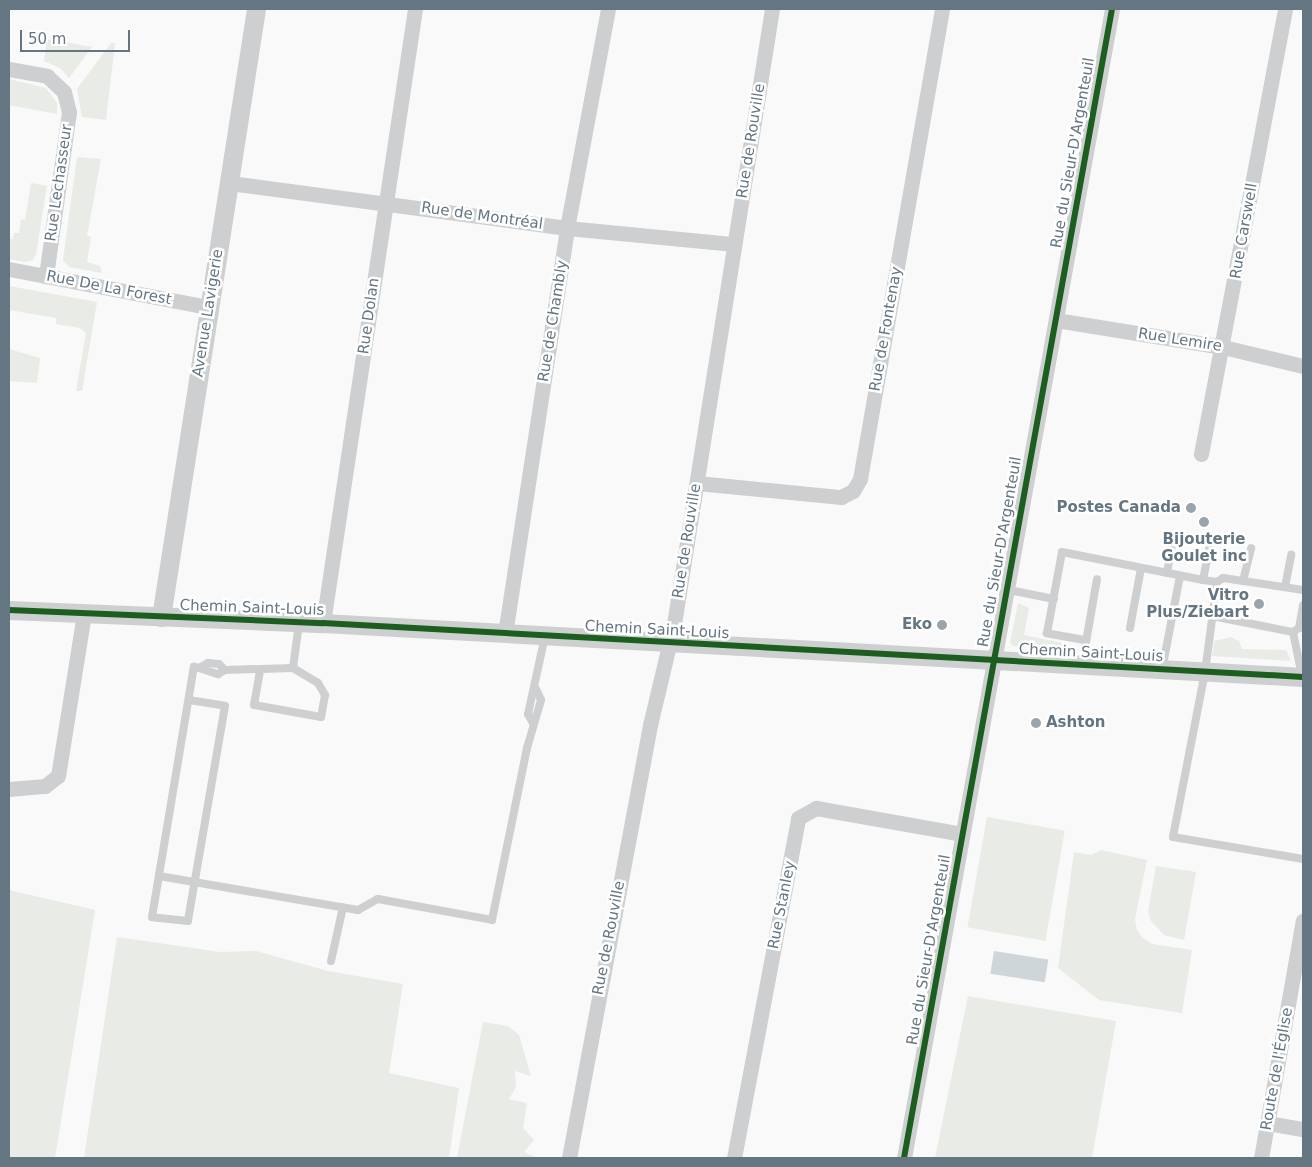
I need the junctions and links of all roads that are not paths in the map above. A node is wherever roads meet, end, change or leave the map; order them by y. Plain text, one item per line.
1 (256, 9) edge
2 (414, 9) edge
3 (608, 9) edge
4 (772, 9) edge
5 (942, 9) edge
6 (1112, 9) edge
7 (1284, 9) edge
8 (9, 69) edge
9 (230, 183) junction
10 (386, 203) junction
11 (567, 228) junction
12 (734, 244) junction
13 (9, 269) edge
14 (46, 276) junction
15 (208, 307) junction
16 (1056, 320) junction
17 (1223, 347) junction
18 (1303, 366) edge
19 (1201, 454) dead end
20 (697, 483) junction
21 (1174, 535) dead end
22 (1210, 543) dead end
23 (1251, 548) dead end
24 (1291, 555) dead end
25 (1141, 568) junction
26 (1167, 573) junction
27 (1180, 576) junction
28 (1097, 579) dead end
29 (1203, 580) junction
30 (1243, 581) junction
31 (1217, 582) junction
32 (1286, 587) junction
33 (1004, 589) junction
34 (1303, 590) edge
35 (1054, 599) junction
36 (1303, 605) edge
37 (9, 610) edge
38 (84, 614) junction
39 (1212, 616) junction
40 (160, 617) junction
41 (299, 623) junction
42 (323, 624) junction
43 (1130, 628) dead end
44 (1293, 632) junction
45 (504, 634) junction
46 (545, 636) junction
47 (1085, 640) junction
48 (670, 643) junction
49 (993, 660) junction
50 (1082, 665) junction
51 (293, 668) junction
52 (1162, 670) junction
53 (260, 671) junction
54 (1205, 672) junction
55 (1303, 677) edge
56 (189, 700) junction
57 (9, 789) edge
58 (962, 834) junction
59 (1303, 859) edge
60 (158, 876) junction
61 (196, 881) junction
62 (343, 907) junction
63 (1303, 925) edge
64 (331, 961) dead end
65 (1268, 1123) junction
66 (1303, 1129) edge
67 (569, 1158) edge
68 (734, 1158) edge
69 (904, 1158) edge
70 (1261, 1158) edge

1 - 9 street, Avenue Lavigerie
2 - 10 street, Rue Dolan
3 - 11 street, Rue de Chambly
4 - 12 street, Rue de Rouville
5 - 20 street, Rue de Fontenay
6 - 16 street, Rue du Sieur-D'Argenteuil
7 - 17 street, Rue Carswell
8 - 14 street, Rue Lechasseur
9 - 10 street, Rue de Montréal
9 - 15 street, Avenue Lavigerie
10 - 11 street, Rue de Montréal
10 - 42 street, Rue Dolan
11 - 12 street, Rue de Montréal
11 - 45 street, Rue de Chambly
12 - 20 street, Rue de Rouville
13 - 14 street, Rue De La Forest
14 - 15 street, Rue De La Forest
15 - 40 street, Avenue Lavigerie
16 - 17 street, Rue Lemire
16 - 33 street, Rue du Sieur-D'Argenteuil
17 - 18 street, Rue Lemire
17 - 19 street, Rue Carswell
20 - 48 street, Rue de Rouville
21 - 26 lane
22 - 29 lane
23 - 30 lane
24 - 32 lane
25 - 26 lane
25 - 35 lane
25 - 43 lane
26 - 27 lane
27 - 29 lane
27 - 52 lane
28 - 47 lane
29 - 31 lane
30 - 31 lane
30 - 32 lane
31 - 39 lane
32 - 34 lane
33 - 35 lane
33 - 49 street, Rue du Sieur-D'Argenteuil
35 - 47 lane
36 - 44 lane
37 - 38 street, Chemin Saint-Louis
38 - 40 street, Chemin Saint-Louis
38 - 57 street
39 - 44 lane
39 - 54 lane
40 - 41 street, Chemin Saint-Louis
41 - 42 street, Chemin Saint-Louis
41 - 51 lane
42 - 45 street, Chemin Saint-Louis
44 - 55 lane
45 - 46 street, Chemin Saint-Louis
46 - 48 street, Chemin Saint-Louis
46 - 62 lane
47 - 50 lane
48 - 49 street, Chemin Saint-Louis
48 - 67 street, Rue de Rouville
49 - 50 street, Chemin Saint-Louis
49 - 58 street, Rue du Sieur-D'Argenteuil
50 - 52 street, Chemin Saint-Louis
51 - 53 lane
51 - 53 lane
52 - 54 street, Chemin Saint-Louis
53 - 56 lane
54 - 55 street, Chemin Saint-Louis
54 - 59 lane
56 - 60 lane
56 - 61 lane
58 - 68 street, Rue Stanley
58 - 69 street, Rue du Sieur-D'Argenteuil
60 - 61 lane
60 - 61 lane
61 - 62 lane
62 - 64 lane
63 - 65 street, Route de l'Église
65 - 66 street
65 - 70 street, Route de l'Église

